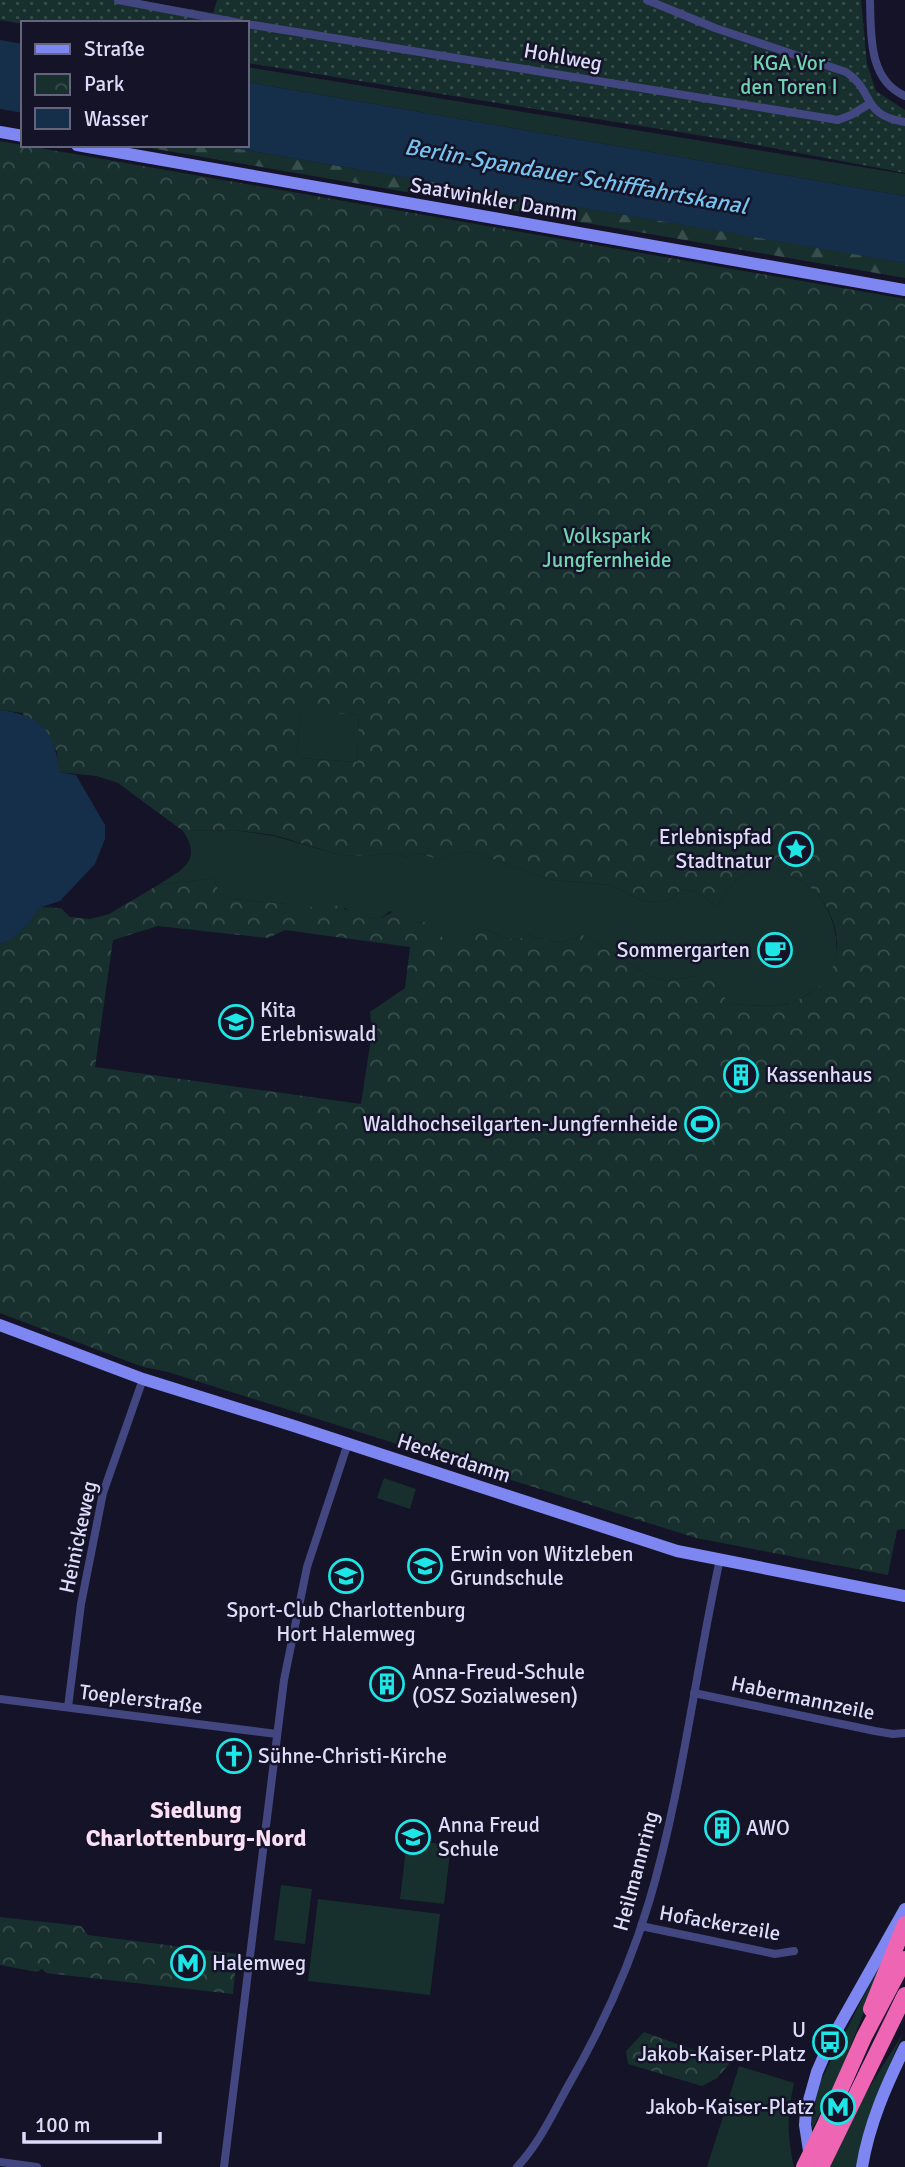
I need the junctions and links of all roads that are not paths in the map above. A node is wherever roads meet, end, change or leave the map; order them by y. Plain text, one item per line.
1 (118, 0) edge
2 (647, 0) edge
3 (870, 0) edge
4 (230, 21) edge
5 (248, 24) edge
6 (905, 96) edge
7 (869, 104) junction
8 (905, 122) edge
9 (0, 132) edge
10 (21, 136) edge
11 (88, 147) edge
12 (905, 290) edge
13 (0, 1325) edge
14 (143, 1379) junction
15 (348, 1444) junction
16 (720, 1559) junction
17 (905, 1596) edge
18 (694, 1693) junction
19 (0, 1699) edge
20 (68, 1707) junction
21 (905, 1733) edge
22 (278, 1734) junction
23 (905, 1909) edge
24 (905, 1924) edge
25 (641, 1926) junction
26 (794, 1951) dead end
27 (905, 1959) edge
28 (905, 1995) edge
29 (905, 2018) edge
30 (886, 2035) junction
31 (864, 2037) junction
32 (905, 2048) edge
33 (834, 2115) junction
34 (0, 2162) edge
35 (523, 2165) edge
36 (37, 2167) edge
37 (224, 2167) edge
38 (804, 2167) edge
39 (812, 2167) edge
40 (821, 2167) edge
41 (862, 2167) edge

1 - 4 street
2 - 7 street
3 - 6 street
5 - 7 street, Hohlweg
7 - 8 street
9 - 10 main road
11 - 12 main road, Saatwinkler Damm
13 - 14 main road, Heckerdamm
14 - 15 main road, Heckerdamm
14 - 20 street, Heinickeweg
15 - 16 main road, Heckerdamm
15 - 22 street
16 - 17 main road, Heckerdamm
16 - 18 street, Heilmannring
18 - 21 street, Habermannzeile
18 - 25 street, Heilmannring
19 - 20 street, Toeplerstraße
20 - 22 street, Toeplerstraße
22 - 37 street
23 - 39 main road
24 - 31 highway
25 - 26 street, Hofackerzeile
25 - 35 street, Heilmannring
27 - 31 highway
28 - 30 highway
29 - 30 highway
30 - 33 highway
31 - 33 highway
32 - 41 main road
33 - 38 highway, bridge
33 - 40 highway
34 - 36 street

